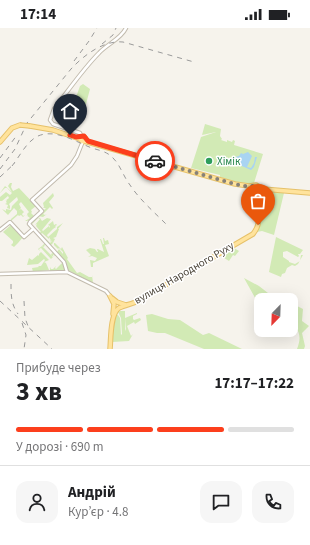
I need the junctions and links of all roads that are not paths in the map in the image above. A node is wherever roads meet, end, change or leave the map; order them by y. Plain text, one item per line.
1 (126, 28) edge
2 (2, 136) edge
3 (82, 139) junction
4 (0, 142) edge
5 (244, 186) junction
6 (253, 186) junction
7 (258, 186) junction
8 (274, 190) junction
9 (259, 192) junction
10 (252, 193) junction
11 (310, 193) edge
12 (256, 202) junction
13 (33, 229) junction
14 (0, 230) edge
15 (67, 272) junction
16 (0, 274) edge
17 (110, 296) joint
18 (116, 304) junction
19 (128, 305) junction
20 (119, 308) junction
21 (113, 318) junction
22 (110, 349) edge

1 - 3 street
2 - 3 main road, bridge
2 - 4 main road
3 - 5 main road
3 - 13 street
5 - 6 main road
5 - 10 main road
6 - 7 main road
6 - 10 main road
7 - 8 main road
7 - 9 main road
8 - 9 main road
8 - 11 main road
9 - 10 main road
9 - 12 main road, вулиця Народного Руху
10 - 12 main road, вулиця Народного Руху
12 - 19 main road, вулиця Народного Руху
13 - 14 street
13 - 15 street
15 - 16 street
15 - 17 street
17 - 18 main road
18 - 19 main road
18 - 20 main road
18 - 21 main road
19 - 20 main road, вулиця Народного Руху
20 - 21 main road
21 - 22 main road

